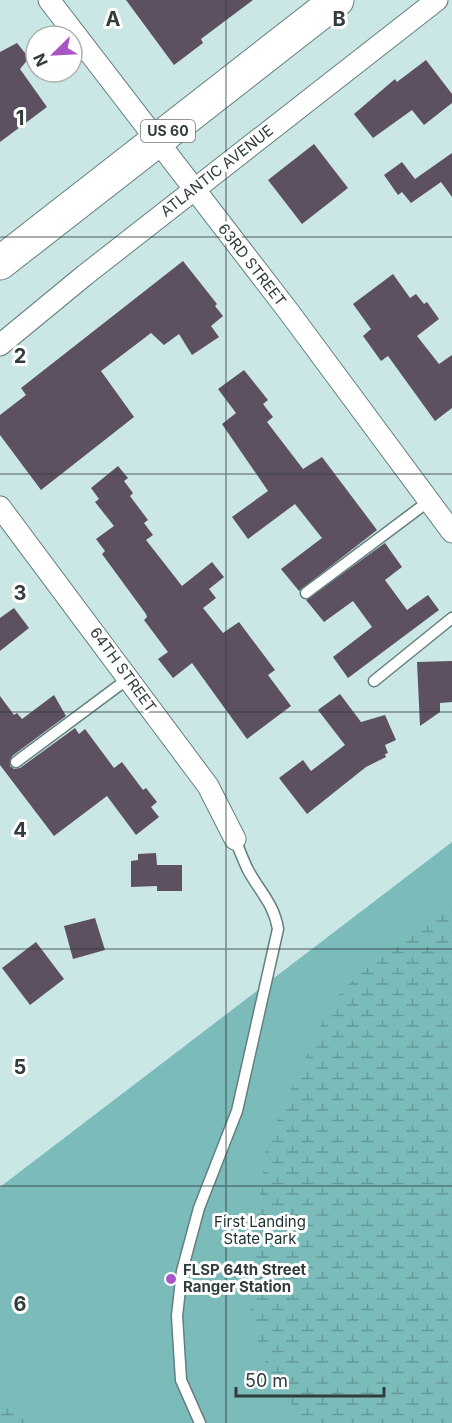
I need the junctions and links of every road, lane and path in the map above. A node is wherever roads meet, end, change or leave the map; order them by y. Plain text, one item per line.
1 (49, 0) edge
2 (337, 0) edge
3 (437, 0) edge
4 (156, 141) junction
5 (194, 191) junction
6 (0, 263) edge
7 (0, 345) edge
8 (429, 501) junction
9 (0, 507) edge
10 (452, 532) edge
11 (306, 594) dead end
12 (452, 618) edge
13 (129, 678) junction
14 (374, 681) dead end
15 (16, 762) dead end
16 (235, 839) joint
17 (200, 1423) edge

1 - 4 street, 63RD STREET
2 - 4 highway, US 60
3 - 5 street, ATLANTIC AVENUE
4 - 5 street, 63RD STREET
4 - 6 highway, US 60
5 - 7 street, ATLANTIC AVENUE
5 - 8 street, 63RD STREET
8 - 10 street, 63RD STREET
8 - 11 lane
9 - 13 street, 64TH STREET
12 - 14 lane
13 - 15 lane
13 - 16 street, 64TH STREET
16 - 17 lane

